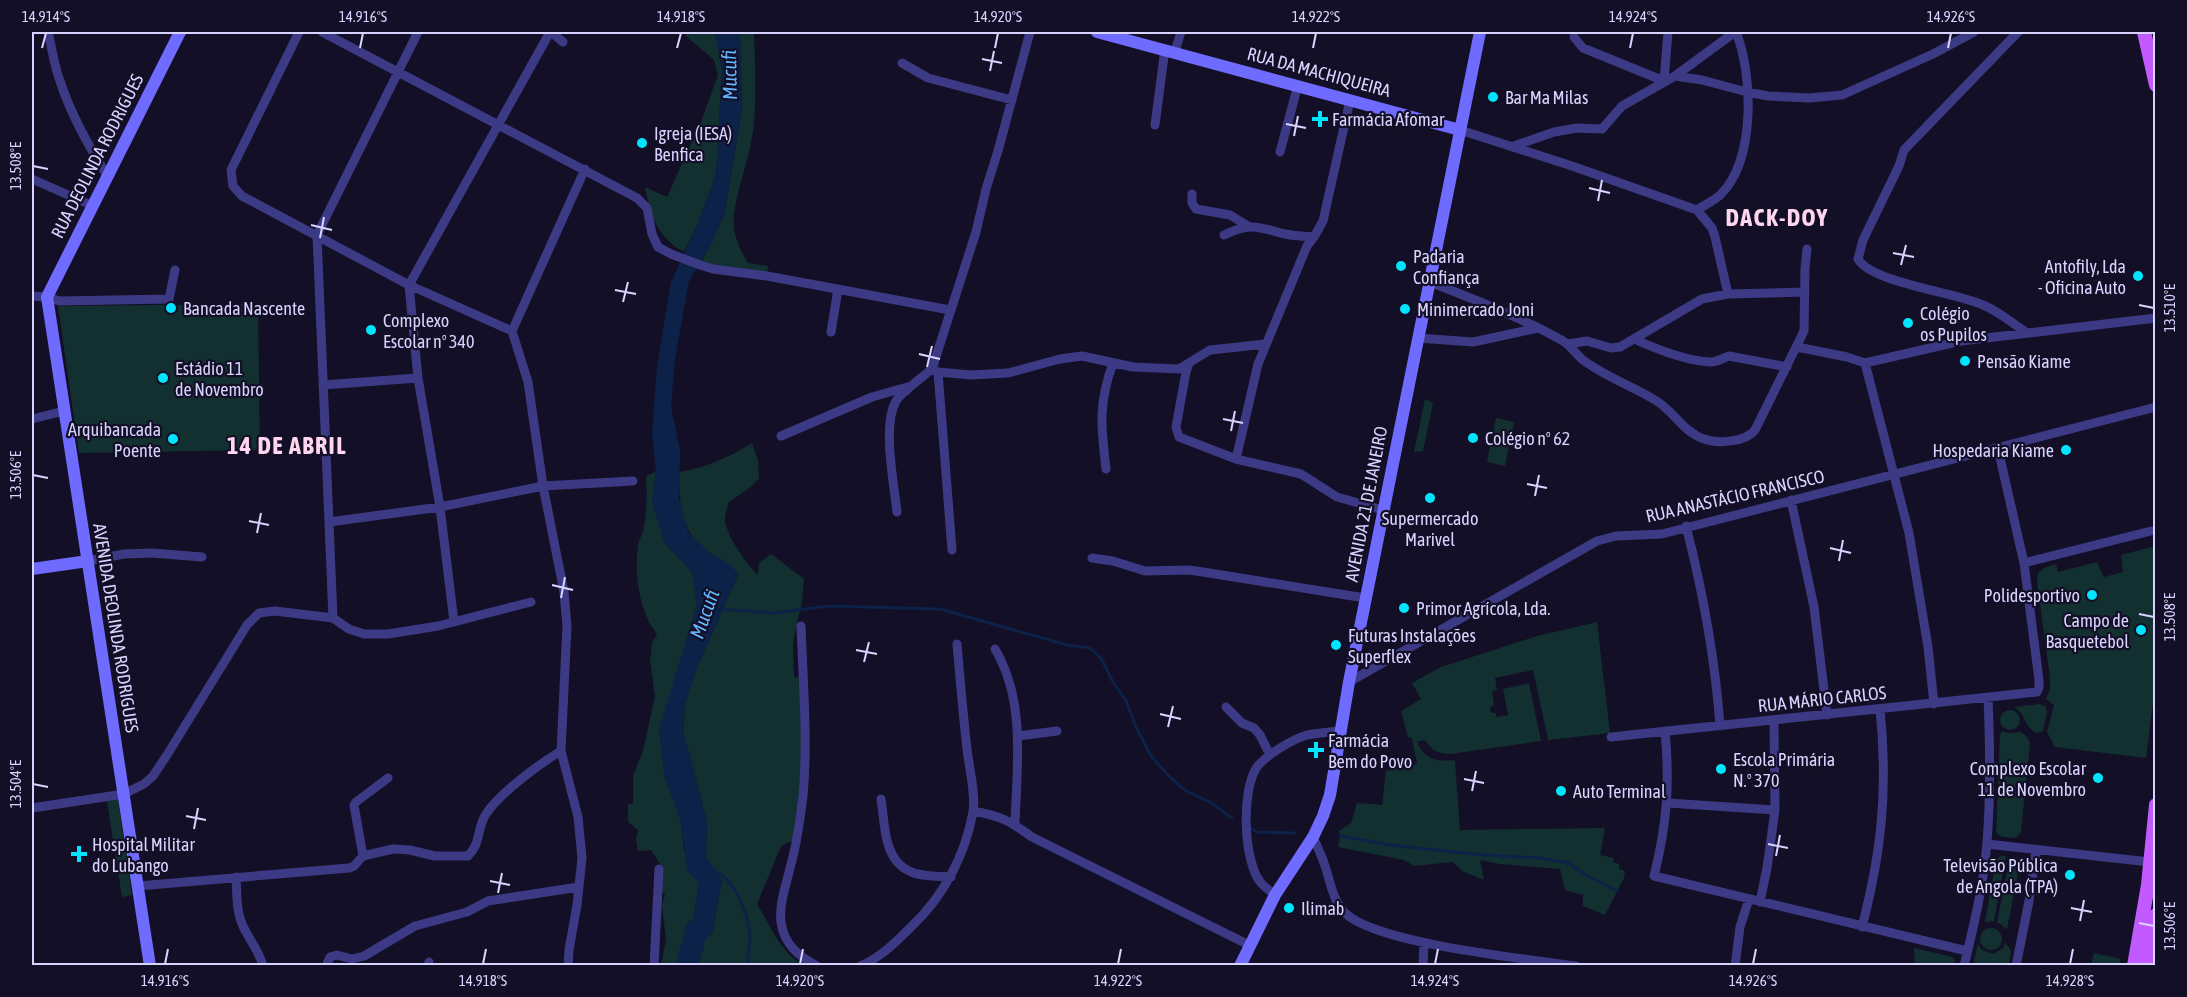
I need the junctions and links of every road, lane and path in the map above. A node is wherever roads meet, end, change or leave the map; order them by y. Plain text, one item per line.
1 (48, 32) edge
2 (180, 32) edge
3 (299, 32) edge
4 (322, 32) edge
5 (418, 32) edge
6 (550, 32) edge
7 (1030, 32) edge
8 (1097, 32) edge
9 (1181, 32) edge
10 (1480, 32) edge
11 (1668, 32) edge
12 (1735, 32) edge
13 (1974, 32) edge
14 (2018, 32) edge
15 (2144, 32) edge
16 (1574, 37) dead end
17 (563, 42) dead end
18 (1170, 50) junction
19 (902, 63) dead end
20 (399, 71) junction
21 (1675, 76) junction
22 (1664, 81) junction
23 (2156, 85) edge
24 (1298, 86) junction
25 (1747, 92) junction
26 (1012, 100) junction
27 (1350, 100) junction
28 (498, 125) junction
29 (1155, 125) dead end
30 (1460, 130) junction
31 (1514, 146) junction
32 (1280, 152) dead end
33 (585, 169) junction
34 (108, 177) junction
35 (32, 179) edge
36 (1192, 194) dead end
37 (93, 206) junction
38 (1697, 210) junction
39 (1248, 226) junction
40 (317, 235) junction
41 (1224, 235) dead end
42 (1314, 237) junction
43 (1807, 249) dead end
44 (175, 270) dead end
45 (1430, 282) junction
46 (409, 285) junction
47 (838, 288) junction
48 (1805, 292) junction
49 (1728, 294) junction
50 (32, 296) edge
51 (47, 297) junction
52 (950, 310) junction
53 (2156, 318) edge
54 (1538, 328) junction
55 (512, 330) junction
56 (831, 332) dead end
57 (2026, 332) junction
58 (1418, 338) junction
59 (1634, 339) junction
60 (1266, 344) junction
61 (1568, 344) junction
62 (1797, 346) junction
63 (1190, 361) junction
64 (1113, 363) junction
65 (1865, 363) junction
66 (1787, 367) junction
67 (935, 371) junction
68 (418, 378) junction
69 (323, 385) junction
70 (911, 386) junction
71 (2156, 407) edge
72 (64, 411) junction
73 (32, 419) edge
74 (781, 436) dead end
75 (1998, 449) junction
76 (1236, 459) junction
77 (1106, 469) dead end
78 (1895, 474) junction
79 (633, 481) dead end
80 (543, 486) junction
81 (1791, 500) junction
82 (440, 507) junction
83 (1383, 510) junction
84 (897, 512) dead end
85 (329, 522) junction
86 (1686, 526) junction
87 (2151, 531) dead end
88 (952, 550) dead end
89 (202, 557) dead end
90 (1092, 558) dead end
91 (88, 561) junction
92 (2024, 563) junction
93 (32, 569) edge
94 (1365, 598) junction
95 (531, 602) dead end
96 (333, 618) junction
97 (454, 622) junction
98 (801, 626) dead end
99 (957, 644) dead end
100 (995, 649) dead end
101 (1349, 681) junction
102 (1988, 698) junction
103 (1934, 704) junction
104 (1226, 707) dead end
105 (1880, 709) junction
106 (1827, 715) junction
107 (1774, 720) junction
108 (1720, 726) junction
109 (1057, 731) dead end
110 (1340, 731) junction
111 (1665, 732) junction
112 (1018, 736) junction
113 (1611, 737) dead end
114 (561, 751) junction
115 (1270, 754) junction
116 (388, 778) dead end
117 (124, 794) junction
118 (881, 799) dead end
119 (1668, 802) junction
120 (2156, 805) edge
121 (32, 808) edge
122 (1775, 810) junction
123 (973, 811) junction
124 (1015, 823) junction
125 (1313, 837) junction
126 (1987, 844) junction
127 (2036, 850) junction
128 (363, 856) junction
129 (2150, 862) junction
130 (659, 868) dead end
131 (236, 877) junction
132 (951, 877) junction
133 (138, 886) junction
134 (579, 887) junction
135 (1275, 895) junction
136 (1749, 900) junction
137 (1760, 902) junction
138 (2156, 915) edge
139 (1862, 927) junction
140 (1424, 943) junction
141 (1249, 945) junction
142 (1967, 951) junction
143 (1530, 963) edge
144 (150, 966) edge
145 (263, 966) edge
146 (326, 966) edge
147 (568, 966) edge
148 (654, 966) edge
149 (817, 966) edge
150 (860, 966) edge
151 (1240, 966) edge
152 (1424, 966) edge
153 (1576, 966) edge
154 (1735, 966) edge
155 (1964, 966) edge
156 (2016, 966) edge
157 (2134, 966) edge
158 (2147, 966) edge

1 - 34 street
2 - 34 street, RUA DEOLINDA RODRIGUES
3 - 40 street
4 - 20 street
5 - 20 street
6 - 17 street
6 - 28 street
7 - 26 street
8 - 18 street, RUA DA MACHIQUEIRA
9 - 18 street
10 - 30 street, AVENIDA 21 DE JANEIRO
11 - 22 street
12 - 21 street
12 - 25 street
13 - 25 street
14 - 57 street
15 - 23 main road
16 - 22 street
18 - 24 street, RUA DA MACHIQUEIRA
18 - 29 street
19 - 26 street
20 - 28 street
20 - 40 street
21 - 22 street
21 - 25 street
22 - 31 street
24 - 27 street, RUA DA MACHIQUEIRA
24 - 32 street
25 - 38 street
26 - 52 street
27 - 30 street, RUA DA MACHIQUEIRA
27 - 42 street
28 - 33 street
28 - 46 street
30 - 31 street
30 - 45 street, AVENIDA 21 DE JANEIRO
31 - 38 street
33 - 47 street
33 - 55 street
34 - 37 street, RUA DEOLINDA RODRIGUES
35 - 37 street
36 - 39 street
37 - 51 street, RUA DEOLINDA RODRIGUES
38 - 49 street
39 - 41 street
39 - 42 street
40 - 46 street
40 - 69 street
42 - 60 street
43 - 48 street
44 - 51 street
45 - 54 street
45 - 58 street, AVENIDA 21 DE JANEIRO
46 - 55 street
46 - 68 street
47 - 52 street
47 - 56 street
48 - 49 street
48 - 62 street
49 - 59 street
50 - 51 street
51 - 72 street, AVENIDA DEOLINDA RODRIGUES
52 - 67 street
53 - 57 street
54 - 58 street
54 - 61 street
55 - 80 street
57 - 65 street
58 - 83 street, AVENIDA 21 DE JANEIRO
59 - 61 street
59 - 66 street
60 - 63 street
60 - 76 street
61 - 66 street
62 - 65 street
62 - 66 street
63 - 64 street
63 - 76 street
64 - 67 street
64 - 77 street
65 - 78 street
67 - 70 street
67 - 88 street
68 - 69 street
68 - 82 street
69 - 85 street
70 - 74 street
70 - 84 street
71 - 75 street, RUA ANASTÁCIO FRANCISCO
72 - 73 street
72 - 91 street, AVENIDA DEOLINDA RODRIGUES
75 - 78 street, RUA ANASTÁCIO FRANCISCO
75 - 92 street
76 - 83 street
78 - 81 street, RUA ANASTÁCIO FRANCISCO
78 - 103 street
79 - 80 street
80 - 82 street
80 - 114 street
81 - 86 street, RUA ANASTÁCIO FRANCISCO
81 - 106 street
82 - 85 street
82 - 97 street
83 - 94 street, AVENIDA 21 DE JANEIRO
85 - 96 street
86 - 101 street, RUA ANASTÁCIO FRANCISCO
86 - 108 street
87 - 92 street
89 - 91 street
90 - 94 street
91 - 93 street
91 - 117 street, AVENIDA DEOLINDA RODRIGUES
92 - 102 street, RUA MÁRIO CARLOS
94 - 101 street, AVENIDA 21 DE JANEIRO
95 - 97 street
96 - 97 street
96 - 117 street
98 - 149 street
99 - 123 street
100 - 112 street
101 - 110 street, AVENIDA 21 DE JANEIRO
102 - 103 street, RUA MÁRIO CARLOS
102 - 126 street
103 - 105 street, RUA MÁRIO CARLOS
104 - 115 street
105 - 106 street, RUA MÁRIO CARLOS
105 - 139 street
106 - 107 street, RUA MÁRIO CARLOS
107 - 108 street, RUA MÁRIO CARLOS
107 - 122 street
108 - 111 street, RUA MÁRIO CARLOS
109 - 112 street
110 - 115 street
110 - 125 street, AVENIDA 21 DE JANEIRO
111 - 113 street, RUA MÁRIO CARLOS
111 - 119 street
112 - 124 street
114 - 128 street
114 - 134 street
115 - 135 street
116 - 128 street
117 - 121 street
117 - 133 street, AVENIDA DEOLINDA RODRIGUES
118 - 132 street
119 - 122 street
119 - 136 street
120 - 129 main road
122 - 137 street
123 - 124 street
123 - 132 street
124 - 141 street
125 - 135 street, AVENIDA 21 DE JANEIRO
125 - 140 street
126 - 127 street
126 - 142 street
127 - 129 street
127 - 156 street
128 - 131 street
129 - 157 main road
130 - 148 street
131 - 133 street
131 - 145 street
132 - 150 street
133 - 144 street, AVENIDA DEOLINDA RODRIGUES
134 - 146 street
134 - 147 street
135 - 141 street, AVENIDA 21 DE JANEIRO
136 - 137 street
136 - 154 street
137 - 139 street
138 - 158 main road
139 - 142 street
140 - 143 street
140 - 152 street
141 - 151 street, AVENIDA 21 DE JANEIRO
142 - 155 street
143 - 153 street

